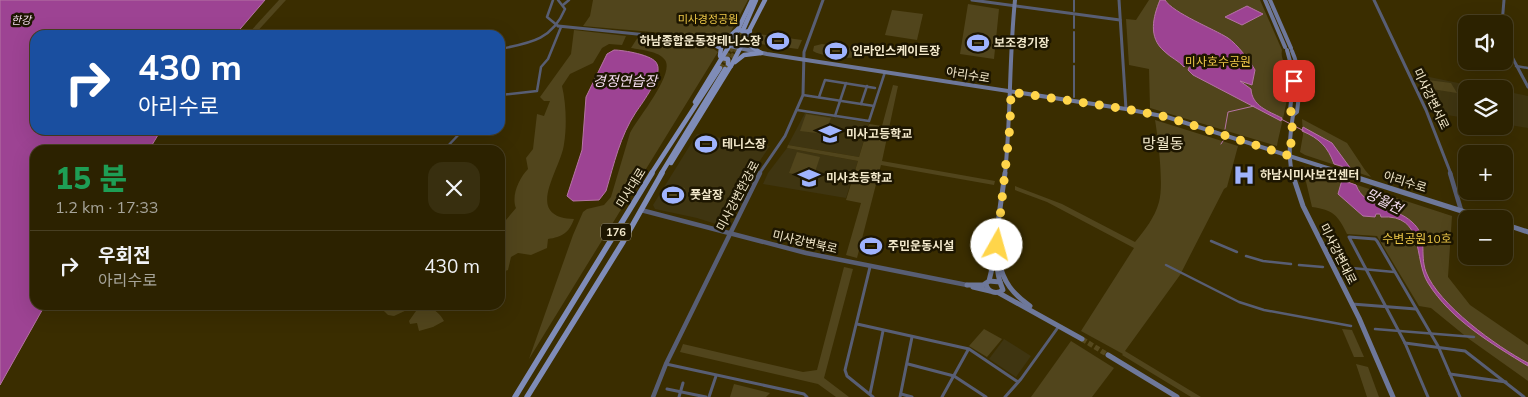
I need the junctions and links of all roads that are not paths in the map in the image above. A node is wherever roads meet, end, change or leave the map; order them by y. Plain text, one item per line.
1 (553, 0) edge
2 (558, 0) edge
3 (569, 0) edge
4 (752, 0) edge
5 (756, 0) edge
6 (761, 0) edge
7 (766, 0) edge
8 (823, 0) edge
9 (972, 0) edge
10 (1015, 0) edge
11 (1074, 0) edge
12 (1119, 0) edge
13 (1265, 0) edge
14 (1270, 0) edge
15 (1374, 0) edge
16 (1504, 0) edge
17 (563, 5) junction
18 (1014, 5) junction
19 (1074, 10) dead end
20 (1502, 15) edge
21 (1074, 16) dead end
22 (1120, 20) junction
23 (560, 27) junction
24 (1074, 28) dead end
25 (738, 29) junction
26 (747, 31) junction
27 (1074, 32) dead end
28 (746, 38) junction
29 (706, 41) junction
30 (730, 46) junction
31 (505, 48) edge
32 (740, 49) junction
33 (1289, 49) junction
34 (761, 53) junction
35 (1513, 58) edge
36 (720, 60) junction
37 (803, 60) junction
38 (1074, 62) dead end
39 (732, 65) junction
40 (1074, 66) dead end
41 (1516, 66) junction
42 (1528, 68) edge
43 (885, 72) junction
44 (846, 83) junction
45 (867, 86) junction
46 (1528, 87) edge
47 (875, 88) dead end
48 (1011, 92) junction
49 (505, 95) edge
50 (803, 95) junction
51 (818, 97) junction
52 (1074, 97) dead end
53 (840, 101) junction
54 (861, 104) junction
55 (874, 106) junction
56 (1126, 109) junction
57 (797, 110) junction
58 (834, 116) junction
59 (458, 135) edge
60 (449, 145) edge
61 (1290, 156) junction
62 (654, 170) junction
63 (662, 173) junction
64 (641, 210) junction
65 (1461, 210) joint
66 (1513, 227) edge
67 (1528, 232) edge
68 (729, 234) junction
69 (1211, 241) dead end
70 (997, 250) junction
71 (1237, 252) dead end
72 (1246, 256) dead end
73 (1291, 264) dead end
74 (1166, 265) dead end
75 (1299, 265) dead end
76 (870, 267) junction
77 (1323, 267) dead end
78 (1341, 267) dead end
79 (1366, 269) junction
80 (1395, 272) junction
81 (988, 282) junction
82 (1000, 282) junction
83 (967, 285) junction
84 (1004, 288) junction
85 (991, 291) junction
86 (999, 293) junction
87 (1352, 304) junction
88 (1386, 306) junction
89 (1030, 309) junction
90 (1416, 309) junction
91 (1047, 318) junction
92 (857, 324) junction
93 (1059, 325) junction
94 (1351, 326) dead end
95 (1374, 329) dead end
96 (883, 331) junction
97 (1398, 331) junction
98 (1431, 334) junction
99 (912, 337) junction
100 (1474, 337) dead end
101 (1082, 339) tunnel mouth
102 (1405, 343) junction
103 (1438, 346) junction
104 (969, 349) junction
105 (1108, 356) tunnel mouth
106 (666, 364) junction
107 (908, 364) junction
108 (1450, 374) junction
109 (716, 376) junction
110 (954, 376) junction
111 (1018, 382) junction
112 (1506, 382) junction
113 (683, 383) dead end
114 (667, 389) dead end
115 (679, 392) junction
116 (798, 393) junction
117 (872, 396) edge
118 (901, 396) edge
119 (515, 397) edge
120 (527, 397) edge
121 (653, 397) edge
122 (679, 397) edge
123 (708, 397) edge
124 (794, 397) edge
125 (807, 397) edge
126 (912, 397) edge
127 (942, 397) edge
128 (986, 397) edge
129 (1005, 397) edge
130 (1177, 397) edge
131 (1393, 397) edge
132 (1428, 397) edge
133 (1460, 397) edge
134 (1524, 397) edge

1 - 23 street
2 - 17 street
3 - 17 street
4 - 25 main road
5 - 26 main road
6 - 26 main road
7 - 26 main road
8 - 37 street, 미사강변한강로
9 - 18 street
10 - 18 main road
11 - 19 street
12 - 22 street
13 - 33 main road, 미사강변대로
14 - 33 main road, 미사강변대로
15 - 65 street, 미사강변서로
16 - 20 street
17 - 23 street
18 - 22 street
18 - 48 main road
21 - 24 street
22 - 56 street
23 - 29 street
23 - 31 street
23 - 49 street
25 - 26 main road
25 - 29 main road
25 - 30 main road
26 - 28 main road
27 - 38 street
28 - 32 main road
28 - 34 main road
29 - 30 street
29 - 36 main road
30 - 32 main road, 아리수로
30 - 36 main road
32 - 34 main road, 아리수로
32 - 39 main road
33 - 61 main road, 미사강변대로
34 - 37 main road, 아리수로
34 - 39 main road
35 - 41 street
36 - 39 main road
36 - 62 main road
37 - 43 main road, 아리수로
37 - 50 street, 미사강변한강로
39 - 63 main road
40 - 52 street
41 - 42 street
41 - 46 street
43 - 48 main road, 아리수로
43 - 55 street
44 - 45 street
44 - 51 street
44 - 53 street
45 - 47 street
45 - 54 street
48 - 56 main road, 아리수로
48 - 70 main road
50 - 51 street
50 - 57 street, 미사강변한강로
51 - 53 street
53 - 54 street
53 - 58 street
54 - 55 street
55 - 58 street
56 - 61 main road, 아리수로
57 - 58 street
57 - 68 street, 미사강변한강로
59 - 60 street
61 - 65 main road, 아리수로
61 - 87 main road, 미사강변대로
62 - 63 main road, 미사대로 / 176
62 - 119 main road, 미사대로 / 176
63 - 64 main road, 미사대로 / 176
64 - 68 street, 미사강변북로
64 - 120 main road, 미사대로 / 176
66 - 67 main road
68 - 76 street, 미사강변북로
68 - 106 street, 미사강변한강로
69 - 71 street
70 - 81 main road
70 - 82 main road
70 - 91 main road
72 - 73 street
74 - 94 street
75 - 77 street
76 - 83 street, 미사강변북로
76 - 92 street
78 - 79 street
79 - 80 street
79 - 80 street
79 - 88 street
80 - 90 street
81 - 82 main road
81 - 83 main road
81 - 85 main road
82 - 84 main road
83 - 85 main road
84 - 86 main road
84 - 89 main road
85 - 86 main road
86 - 89 main road
87 - 88 street
87 - 131 main road, 미사강변대로
88 - 90 street
88 - 97 street
89 - 91 main road
90 - 98 street
91 - 93 main road
92 - 96 street
92 - 117 street
93 - 101 main road
93 - 111 street
95 - 97 street
96 - 99 street
96 - 117 street
97 - 98 street
97 - 102 street
98 - 100 street
98 - 103 street
99 - 104 street
99 - 107 street
102 - 103 street
102 - 132 street
103 - 108 street
103 - 112 street
104 - 110 street
104 - 111 street
105 - 130 main road
106 - 109 street
106 - 121 street, 미사강변한강로
107 - 110 street
107 - 118 street
108 - 112 street
108 - 133 street
109 - 116 street
109 - 123 street
110 - 127 street
110 - 128 street
111 - 129 street
112 - 134 street
113 - 115 street
114 - 115 street
115 - 122 street
115 - 123 street
116 - 124 street
116 - 125 street
118 - 126 street

